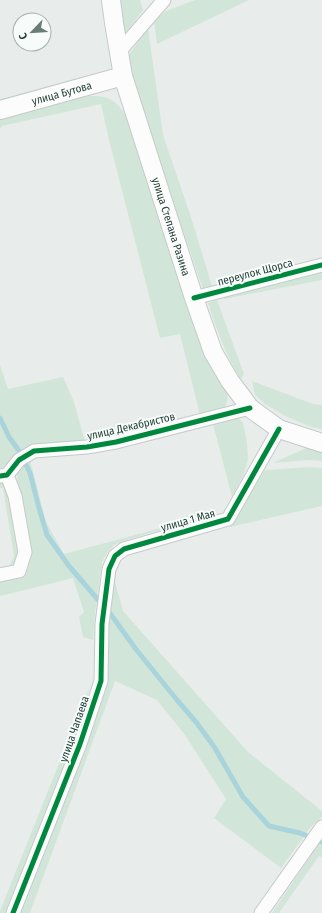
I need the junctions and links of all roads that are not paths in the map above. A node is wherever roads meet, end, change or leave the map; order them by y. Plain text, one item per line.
1 (111, 0) edge
2 (164, 0) edge
3 (118, 53) junction
4 (123, 76) junction
5 (0, 110) edge
6 (322, 265) edge
7 (194, 298) junction
8 (250, 408) junction
9 (280, 429) junction
10 (322, 443) edge
11 (3, 476) edge
12 (124, 548) joint
13 (0, 575) edge
14 (322, 826) edge
15 (13, 913) edge
16 (261, 913) edge

1 - 3 main road, улица Степана Разина
2 - 3 street
3 - 4 main road, улица Степана Разина
4 - 5 main road, улица Бутова
4 - 7 main road, улица Степана Разина
6 - 7 street, переулок Щорса
7 - 8 main road, улица Степана Разина
8 - 9 main road, улица Степана Разина
8 - 11 street, улица Декабристов
9 - 10 main road
9 - 12 street, улица 1 Мая
11 - 13 street
12 - 15 street, улица Чапаева
14 - 16 street

